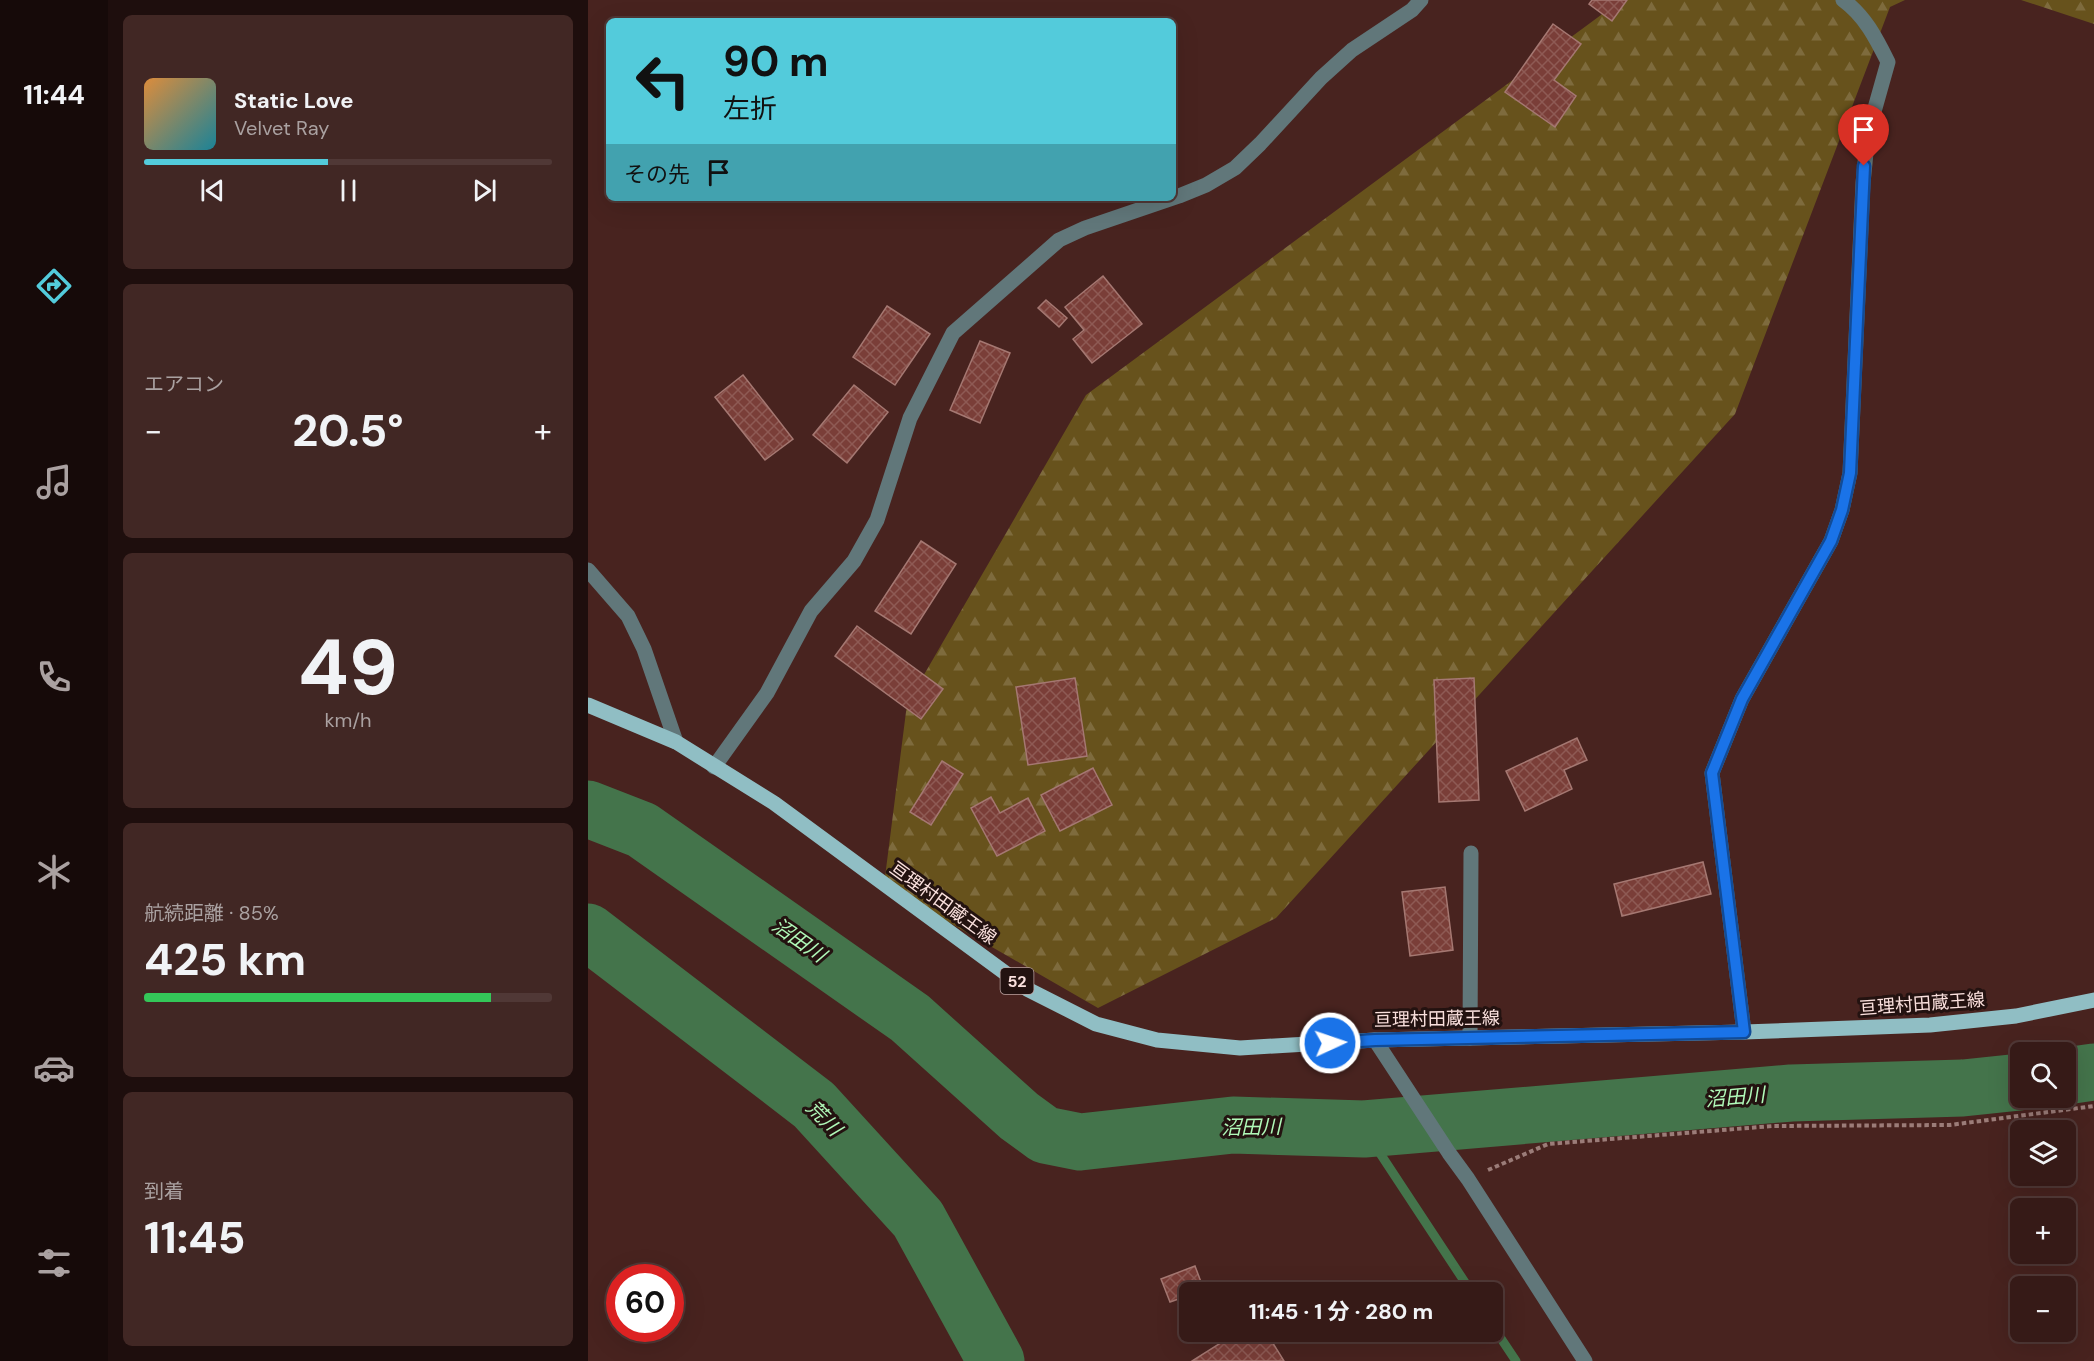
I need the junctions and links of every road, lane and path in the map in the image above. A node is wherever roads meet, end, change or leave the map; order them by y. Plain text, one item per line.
1 (1422, 0) edge
2 (1843, 0) edge
3 (1176, 197) edge
4 (1164, 201) edge
5 (588, 570) edge
6 (588, 705) edge
7 (676, 742) junction
8 (714, 767) junction
9 (1471, 853) dead end
10 (2094, 1000) edge
11 (1744, 1032) junction
12 (1470, 1038) junction
13 (1375, 1040) junction
14 (2094, 1106) edge
15 (1468, 1179) junction
16 (1585, 1361) edge

1 - 3 street
2 - 11 street
4 - 8 street
5 - 7 street
6 - 7 main road, 亘理村田蔵王線 / 52
7 - 8 main road, 亘理村田蔵王線 / 52
8 - 13 main road, 亘理村田蔵王線 / 52
9 - 12 street
10 - 11 main road, 亘理村田蔵王線 / 52
11 - 12 main road, 亘理村田蔵王線 / 52
12 - 13 main road, 亘理村田蔵王線 / 52
13 - 15 street
14 - 15 path
15 - 16 street

